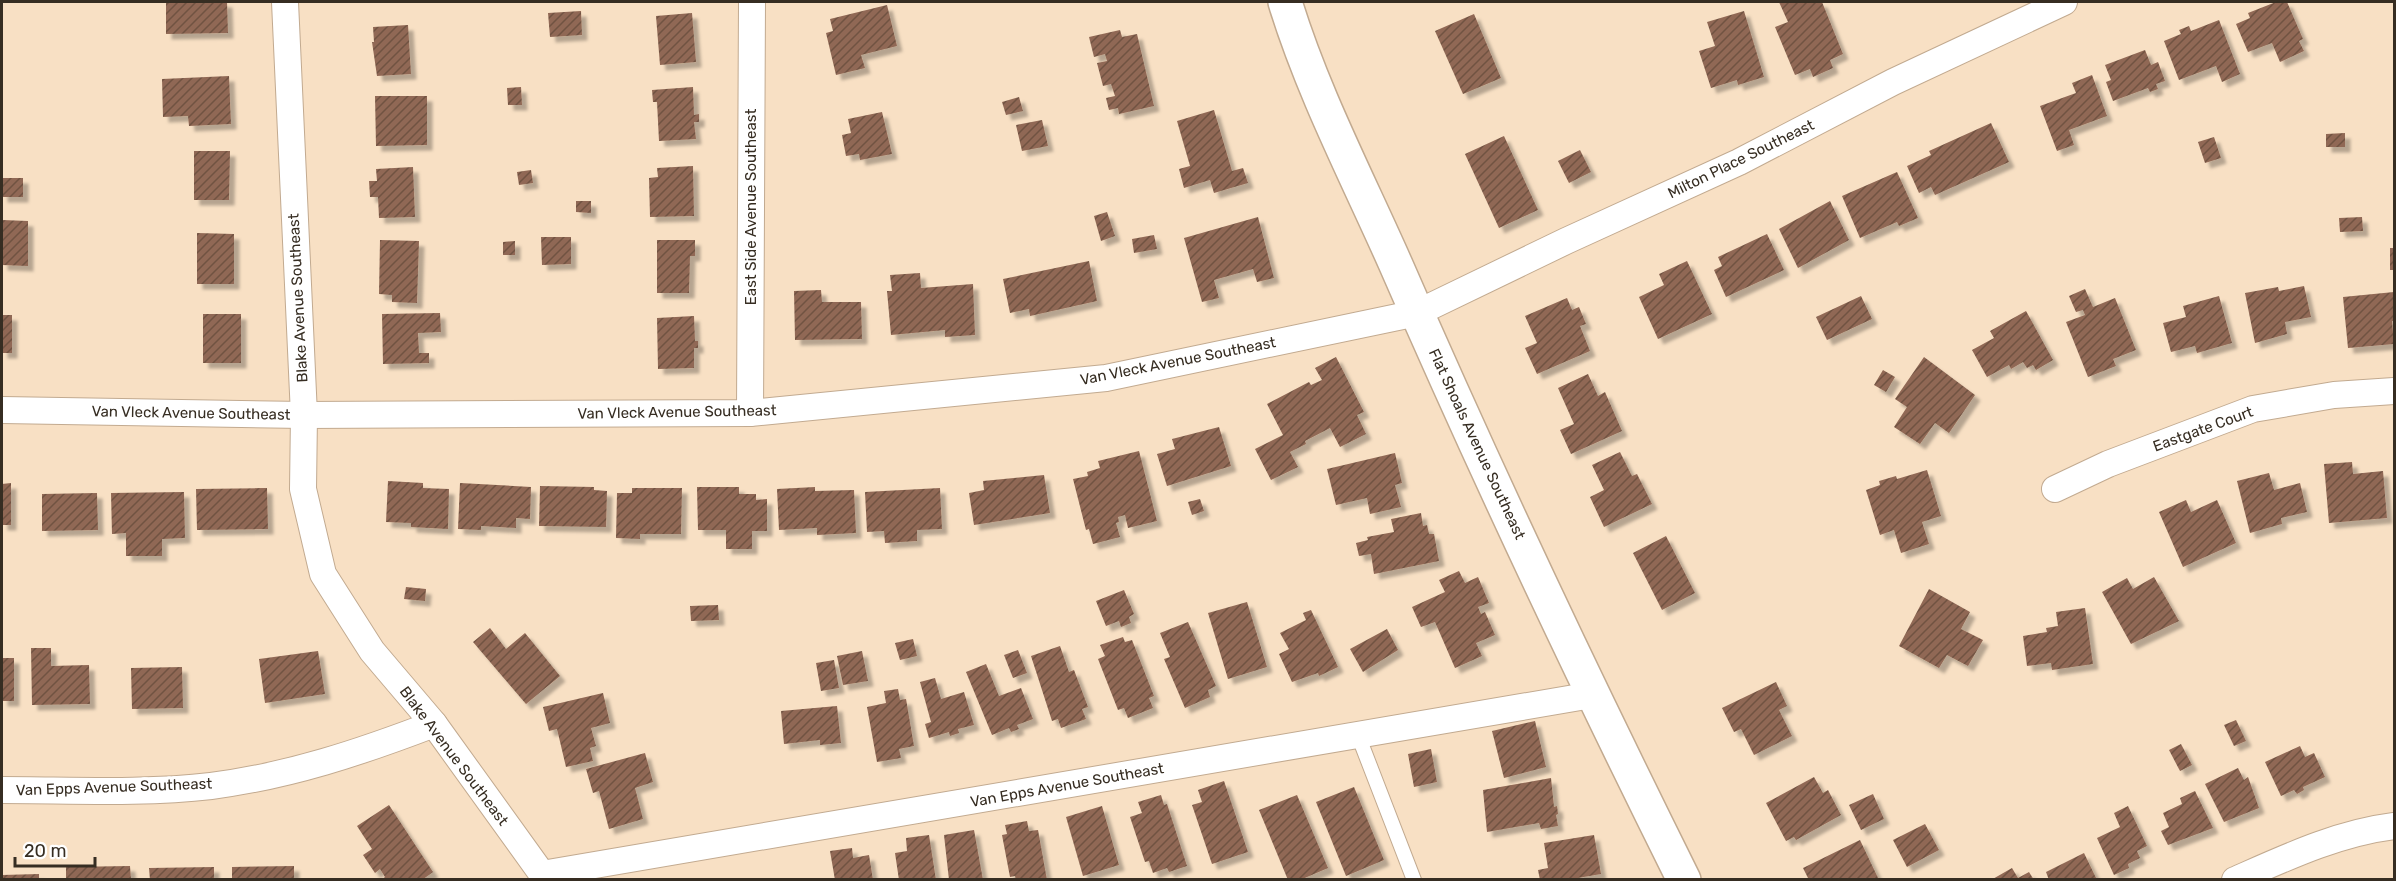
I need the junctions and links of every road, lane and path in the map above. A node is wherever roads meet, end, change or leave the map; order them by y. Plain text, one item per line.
1 (285, 2) edge
2 (752, 2) edge
3 (1285, 2) edge
4 (2064, 2) edge
5 (1417, 313) junction
6 (2394, 392) edge
7 (2, 410) edge
8 (750, 413) junction
9 (303, 415) junction
10 (2055, 489) dead end
11 (1592, 695) junction
12 (434, 724) junction
13 (1358, 735) junction
14 (2, 790) edge
15 (2394, 826) edge
16 (542, 877) edge
17 (1414, 879) edge
18 (1684, 879) edge
19 (2235, 879) edge

1 - 9 street, Blake Avenue Southeast
2 - 8 street, East Side Avenue Southeast
3 - 5 street, Flat Shoals Avenue Southeast
4 - 5 street, Milton Place Southeast
5 - 8 street, Van Vleck Avenue Southeast
5 - 11 street, Flat Shoals Avenue Southeast
6 - 10 street, Eastgate Court
7 - 9 street, Van Vleck Avenue Southeast
8 - 9 street, Van Vleck Avenue Southeast
9 - 12 street, Blake Avenue Southeast
11 - 13 street, Van Epps Avenue Southeast
11 - 18 street, Flat Shoals Avenue Southeast
12 - 14 street, Van Epps Avenue Southeast
12 - 16 street, Blake Avenue Southeast
13 - 16 street, Van Epps Avenue Southeast
13 - 17 lane
15 - 19 street

